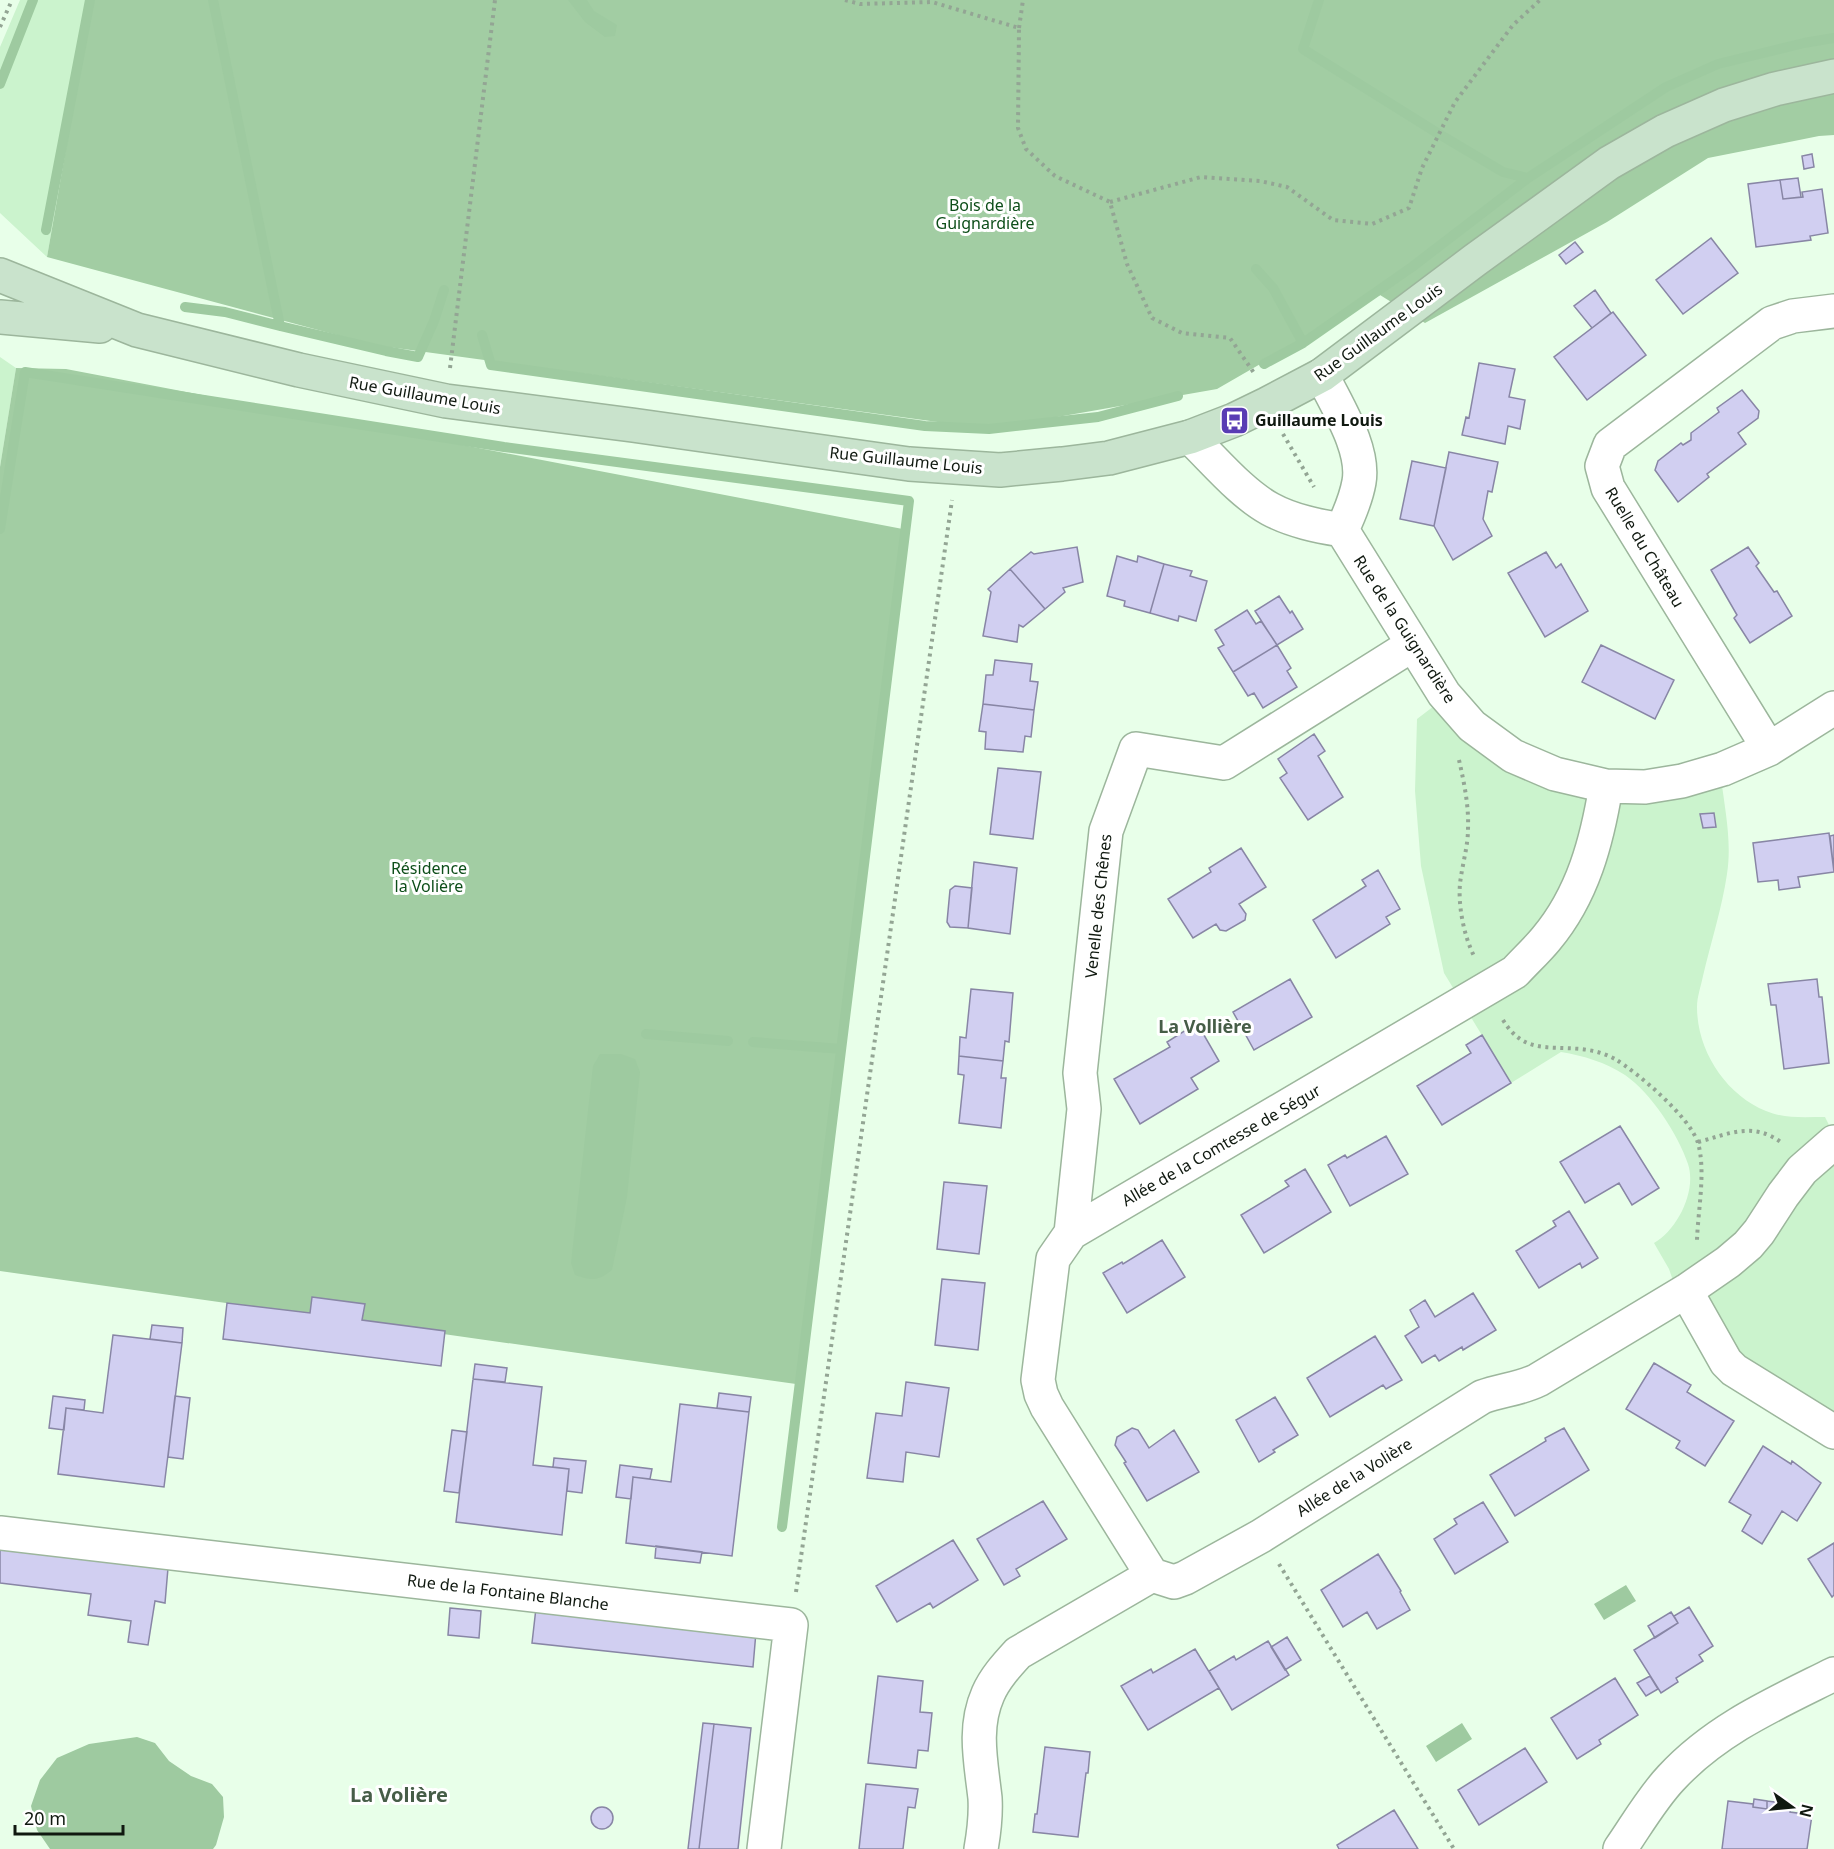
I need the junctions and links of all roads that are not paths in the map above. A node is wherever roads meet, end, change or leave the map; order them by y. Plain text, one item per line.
1 (1834, 76) edge
2 (0, 275) edge
3 (1834, 311) edge
4 (0, 317) edge
5 (137, 330) junction
6 (1322, 375) junction
7 (1190, 437) junction
8 (1336, 519) junction
9 (1412, 645) junction
10 (1834, 708) edge
11 (1769, 749) junction
12 (1606, 786) junction
13 (1833, 1145) edge
14 (1071, 1233) junction
15 (1686, 1291) junction
16 (1834, 1432) edge
17 (0, 1533) edge
18 (1152, 1575) junction
19 (1834, 1674) edge
20 (764, 1849) edge
21 (981, 1849) edge
22 (1620, 1849) edge

1 - 6 street, Rue Guillaume Louis
2 - 5 street, Rue Guillaume Louis
3 - 11 street, Ruelle du Château
4 - 5 street, Rue Guillaume Louis
5 - 7 street, Rue Guillaume Louis
6 - 7 street, Rue Guillaume Louis
6 - 8 street
7 - 8 street
8 - 9 street, Rue de la Guignardière
9 - 12 street, Rue de la Guignardière
9 - 14 street, Venelle des Chênes
10 - 11 street, Rue de la Guignardière
11 - 12 street, Rue de la Guignardière
12 - 14 street, Allée de la Comtesse de Ségur
13 - 15 street, Allée de la Volière
14 - 18 street, Allée de la Comtesse de Ségur
15 - 16 street
15 - 18 street, Allée de la Volière
17 - 20 street, Rue de la Fontaine Blanche
18 - 21 street
19 - 22 street

